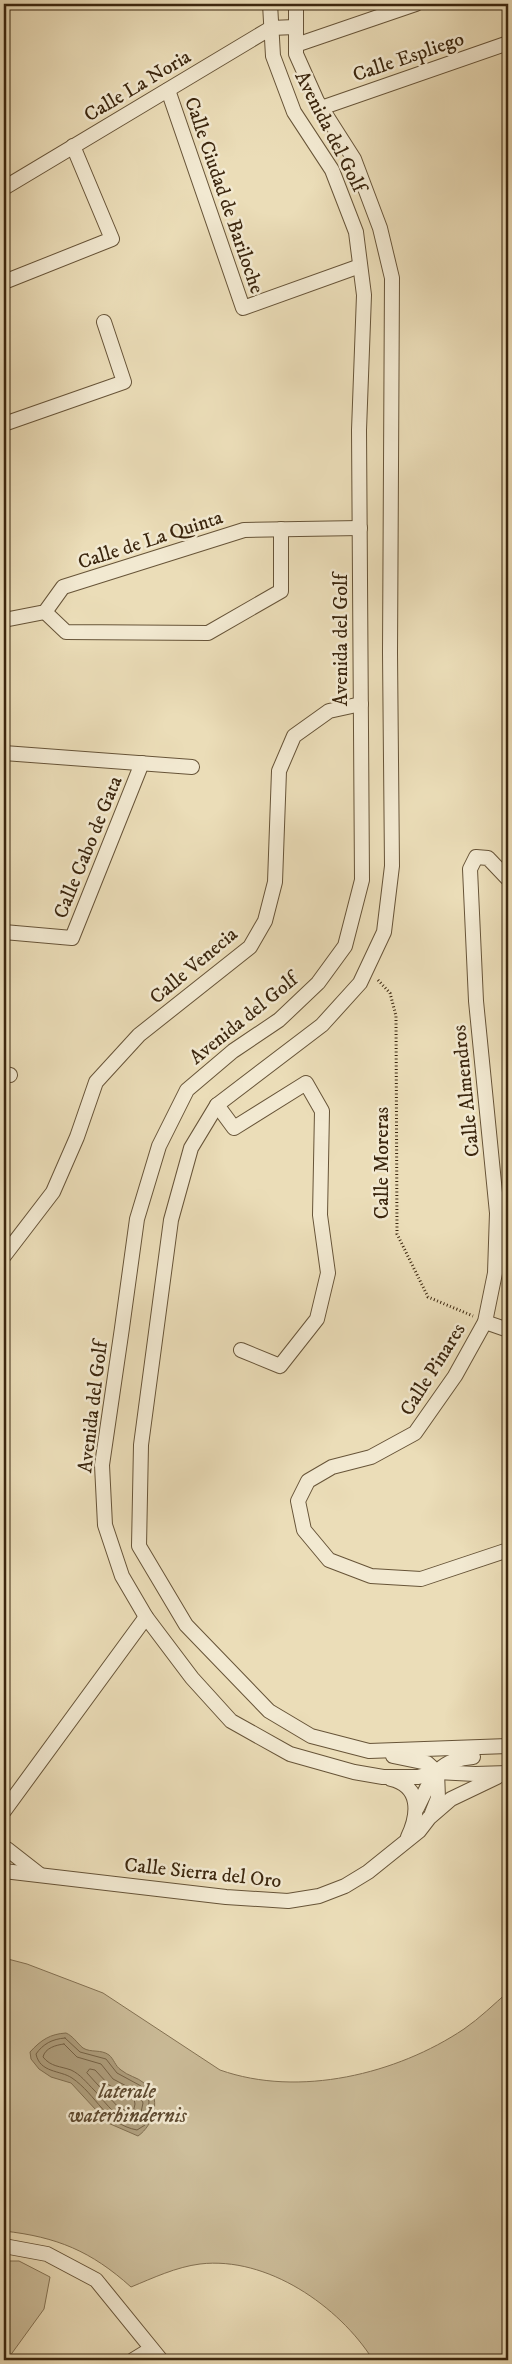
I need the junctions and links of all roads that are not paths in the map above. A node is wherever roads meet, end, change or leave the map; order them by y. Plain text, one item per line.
1 (270, 4) edge
2 (296, 4) edge
3 (416, 4) edge
4 (295, 27) junction
5 (271, 28) junction
6 (508, 43) edge
7 (296, 45) junction
8 (168, 90) junction
9 (321, 108) junction
10 (73, 146) junction
11 (4, 188) edge
12 (360, 266) junction
13 (4, 282) edge
14 (104, 322) dead end
15 (4, 424) edge
16 (360, 528) junction
17 (281, 529) junction
18 (44, 612) junction
19 (4, 620) edge
20 (361, 704) junction
21 (4, 753) edge
22 (142, 763) junction
23 (192, 767) dead end
24 (508, 878) edge
25 (4, 932) edge
26 (217, 1105) junction
27 (4, 1256) edge
28 (485, 1322) junction
29 (508, 1330) edge
30 (241, 1350) dead end
31 (508, 1550) edge
32 (146, 1617) junction
33 (507, 1744) edge
34 (369, 1751) junction
35 (437, 1772) junction
36 (507, 1772) edge
37 (383, 1777) junction
38 (417, 1808) junction
39 (4, 1812) edge
40 (429, 1818) junction
41 (406, 1841) junction
42 (5, 1850) edge
43 (4, 1871) edge
44 (39, 1874) junction
45 (4, 2246) edge
46 (151, 2349) junction
47 (133, 2360) edge
48 (161, 2360) edge

1 - 5 street, Avenida del Golf
2 - 4 street, Avenida del Golf
3 - 7 street
4 - 5 street, Calle La Noria
4 - 7 street, Avenida del Golf
5 - 8 street, Calle La Noria
5 - 12 street, Avenida del Golf
6 - 9 street, Calle Espliego
7 - 9 street, Avenida del Golf
8 - 10 street, Calle La Noria
8 - 12 street, Calle Ciudad de Bariloche
9 - 26 street, Avenida del Golf
10 - 11 street, Calle La Noria
10 - 13 street
12 - 16 street, Avenida del Golf
14 - 15 street
16 - 17 street, Calle de La Quinta
16 - 20 street, Avenida del Golf
17 - 18 street, Calle de La Quinta
17 - 18 street
18 - 19 street
20 - 27 street, Calle Venecia
20 - 32 street, Avenida del Golf
21 - 22 street
22 - 23 street
22 - 25 street, Calle Cabo de Gata
24 - 28 street, Calle Almendros
26 - 30 street
26 - 34 street, Avenida del Golf
28 - 29 street
28 - 31 street, Calle Pinares
32 - 37 street, Avenida del Golf
32 - 39 street
33 - 34 street, Avenida del Golf
33 - 35 street
34 - 35 street
35 - 36 street, Avenida del Golf
35 - 37 street, Avenida del Golf
35 - 38 street
35 - 40 street
36 - 40 street, Calle Sierra del Oro
37 - 38 street
38 - 41 street
40 - 41 street, Calle Sierra del Oro
41 - 44 street, Calle Sierra del Oro
42 - 44 street
43 - 44 street, Calle Sierra del Oro
45 - 46 street
46 - 47 street
46 - 48 street

